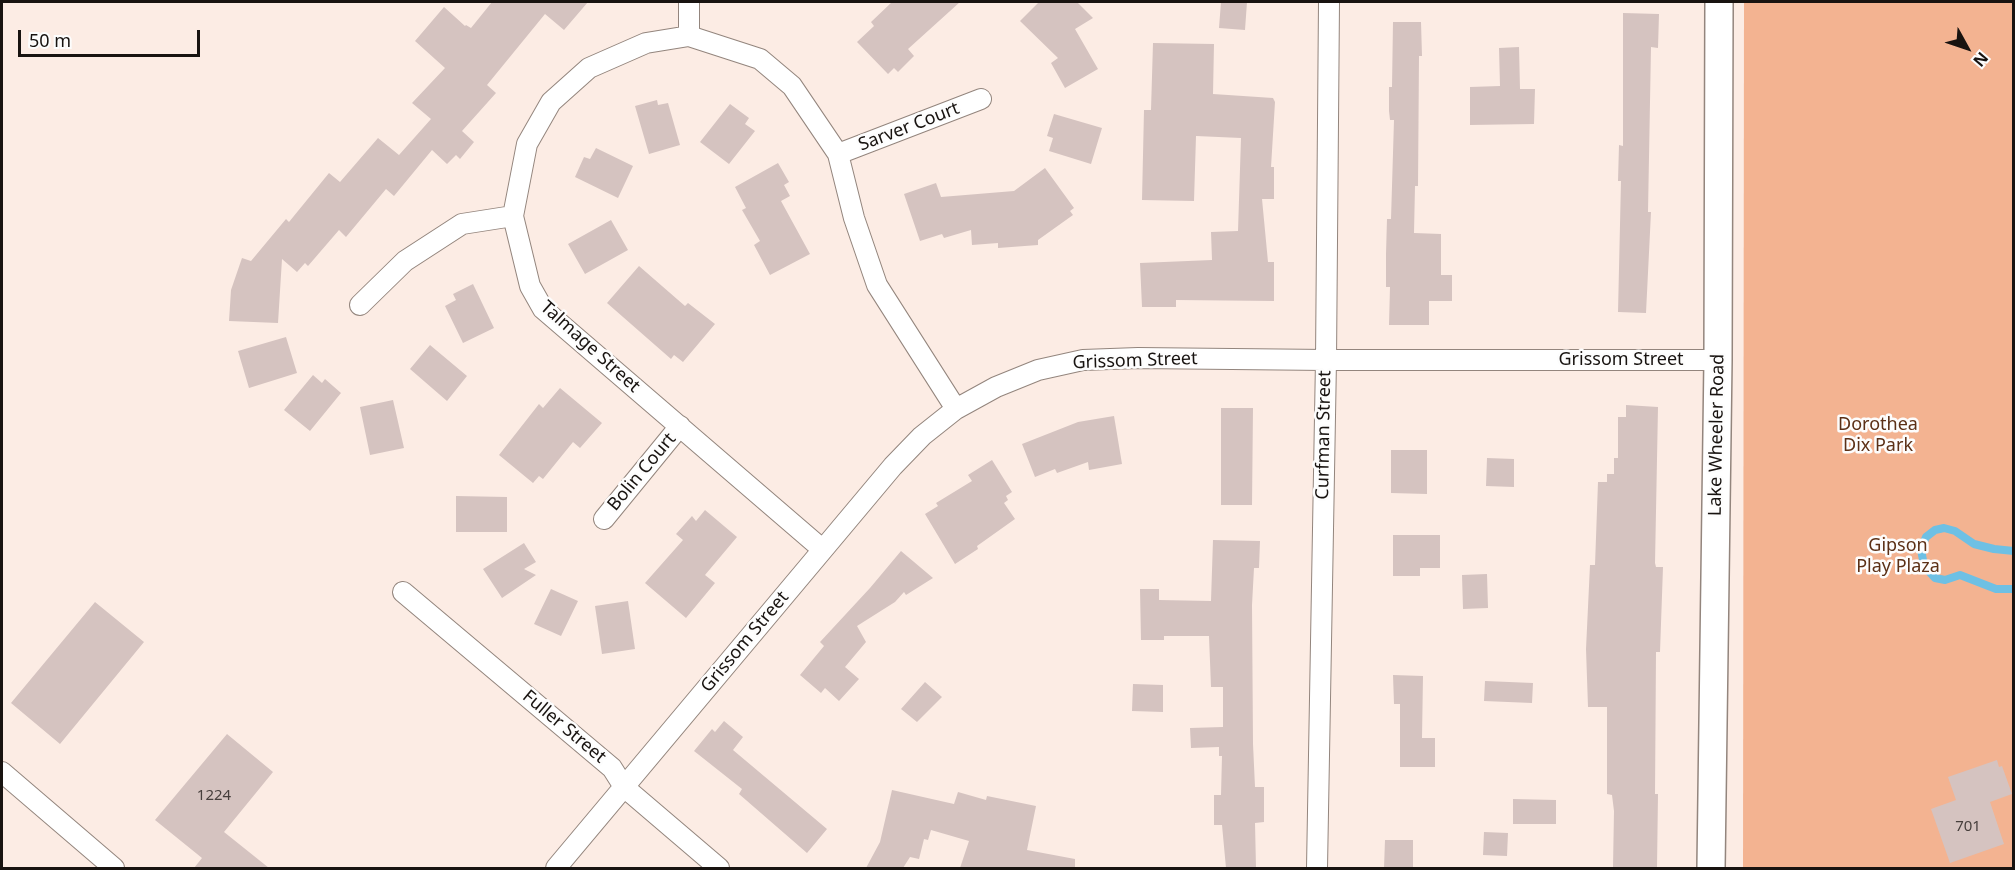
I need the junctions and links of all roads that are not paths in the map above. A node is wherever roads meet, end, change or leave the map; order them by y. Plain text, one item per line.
1 (689, 2) edge
2 (1329, 2) edge
3 (1719, 2) edge
4 (688, 36) junction
5 (981, 99) dead end
6 (838, 154) junction
7 (513, 216) junction
8 (360, 304) dead end
9 (1326, 360) junction
10 (1718, 360) junction
11 (956, 409) junction
12 (680, 426) junction
13 (604, 519) dead end
14 (822, 549) junction
15 (403, 592) dead end
16 (2, 772) edge
17 (624, 787) junction
18 (114, 868) edge
19 (556, 868) edge
20 (719, 868) edge
21 (1317, 868) edge
22 (1711, 868) edge

1 - 4 street
2 - 9 street, Curfman Street
3 - 10 main road, Lake Wheeler Road
4 - 6 street, Talmage Street
4 - 7 street, Talmage Street
5 - 6 street, Sarver Court
6 - 11 street, Talmage Street
7 - 8 street
7 - 12 street, Talmage Street
9 - 10 street, Grissom Street
9 - 11 street, Grissom Street
9 - 21 street, Curfman Street
10 - 22 main road, Lake Wheeler Road
11 - 14 street, Grissom Street
12 - 13 street, Bolin Court
12 - 14 street, Talmage Street
14 - 17 street, Grissom Street
15 - 17 street, Fuller Street
16 - 18 street
17 - 19 street, Grissom Street
17 - 20 street, Fuller Street

